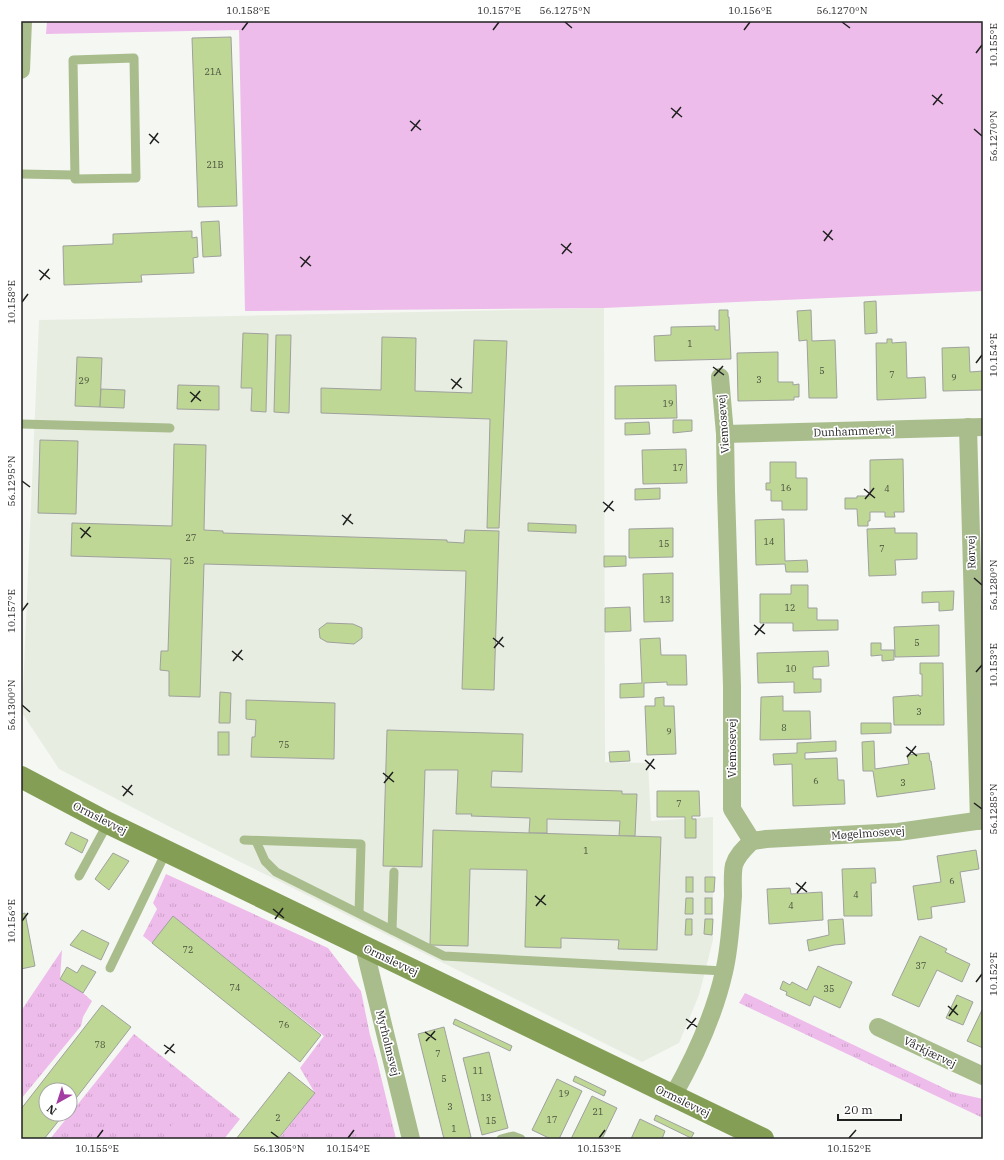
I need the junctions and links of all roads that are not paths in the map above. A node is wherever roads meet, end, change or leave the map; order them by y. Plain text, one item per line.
1 (23, 21) edge
2 (21, 70) edge
3 (21, 174) edge
4 (74, 175) junction
5 (720, 377) dead end
6 (21, 424) edge
7 (975, 427) edge
8 (170, 428) dead end
9 (724, 434) junction
10 (21, 778) edge
11 (981, 820) edge
12 (108, 823) junction
13 (244, 840) dead end
14 (256, 841) junction
15 (752, 841) junction
16 (166, 852) junction
17 (394, 872) dead end
18 (79, 876) dead end
19 (359, 913) junction
20 (392, 930) junction
21 (364, 946) junction
22 (110, 968) dead end
23 (724, 972) junction
24 (878, 1027) dead end
25 (983, 1076) edge
26 (673, 1096) junction
27 (411, 1139) edge
28 (501, 1139) edge
29 (521, 1139) edge
30 (763, 1139) edge

1 - 2 street
3 - 4 lane
4 - 4 lane
5 - 9 street, Viemosevej
6 - 8 lane
7 - 9 street, Dunhammervej
7 - 11 street, Rørvej
9 - 15 street, Viemosevej
10 - 12 street, Ormslevvej
11 - 15 street, Møgelmosevej
12 - 16 street, Ormslevvej
12 - 18 lane
13 - 14 lane
14 - 19 lane
14 - 19 lane
15 - 23 street
16 - 21 street, Ormslevvej
16 - 22 lane
17 - 20 lane
19 - 20 lane
20 - 23 lane
21 - 26 street, Ormslevvej
21 - 27 street, Myrholmsvej
23 - 26 street
24 - 25 street, Vårkjærvej
26 - 30 street, Ormslevvej
28 - 29 lane

